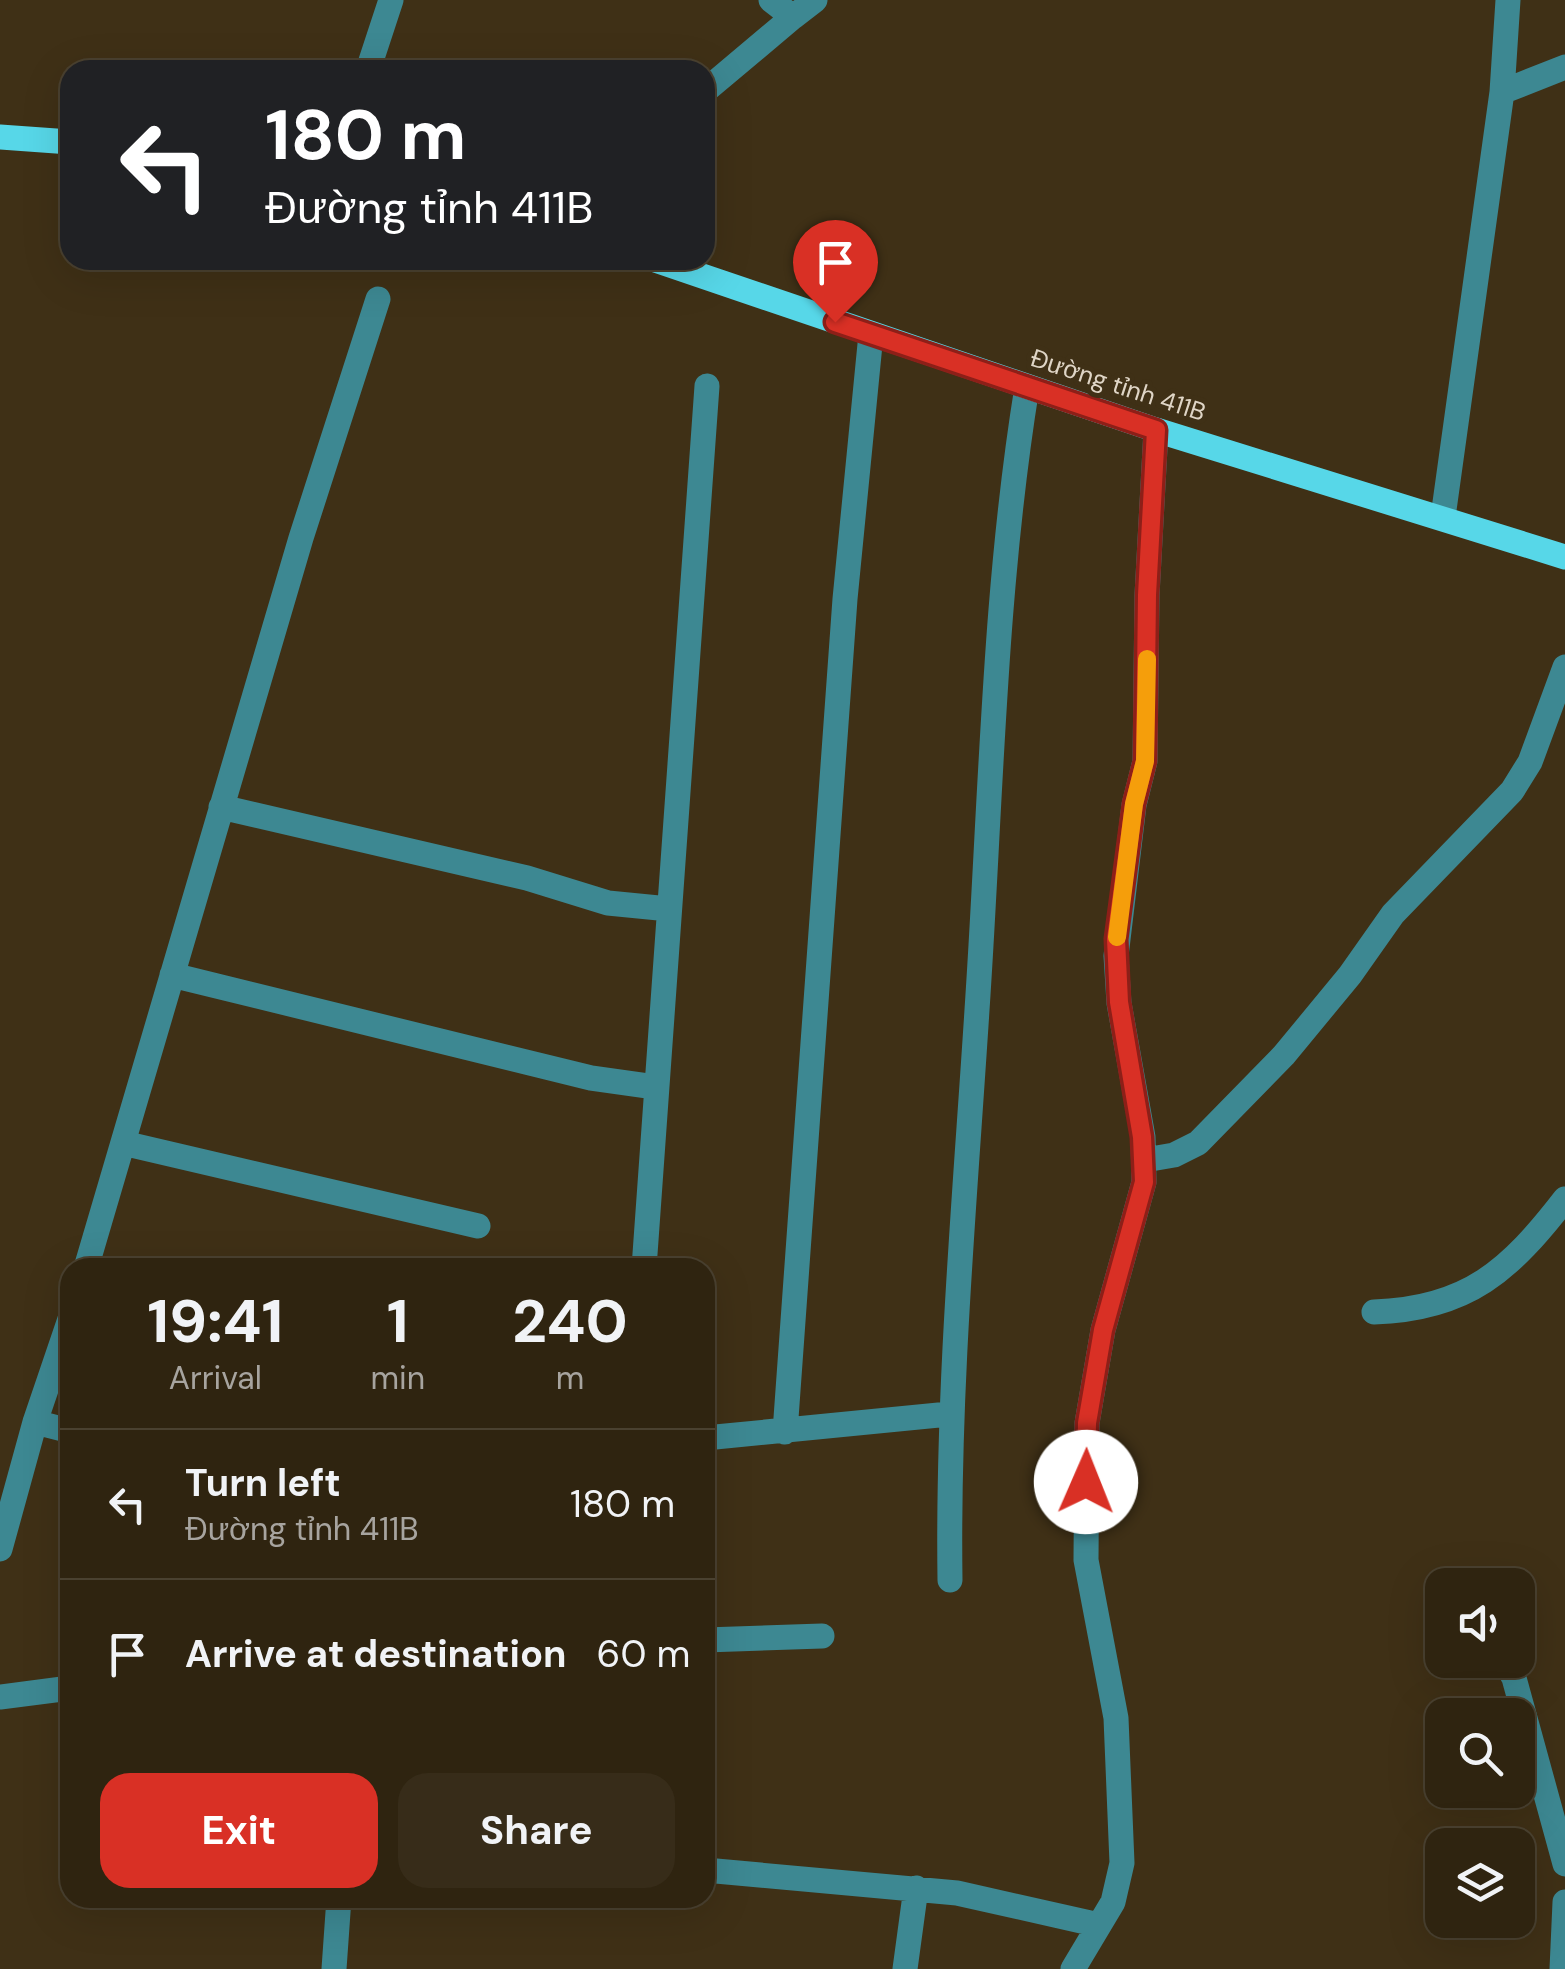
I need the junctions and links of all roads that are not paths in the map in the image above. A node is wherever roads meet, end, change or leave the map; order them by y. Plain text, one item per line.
1 (391, 0) edge
2 (771, 0) edge
3 (815, 0) edge
4 (1508, 0) edge
5 (793, 17) junction
6 (371, 60) edge
7 (1565, 67) edge
8 (715, 82) edge
9 (1502, 92) junction
10 (0, 137) edge
11 (60, 141) edge
12 (684, 270) edge
13 (378, 299) dead end
14 (872, 334) junction
15 (707, 386) dead end
16 (1027, 387) junction
17 (1156, 430) junction
18 (1443, 516) junction
19 (1565, 558) edge
20 (1565, 667) edge
21 (222, 807) junction
22 (669, 909) junction
23 (172, 975) junction
24 (655, 1087) junction
25 (123, 1144) junction
26 (1145, 1160) junction
27 (1565, 1199) edge
28 (478, 1226) dead end
29 (89, 1258) edge
30 (645, 1258) edge
31 (1374, 1312) dead end
32 (60, 1349) edge
33 (949, 1414) junction
34 (35, 1422) junction
35 (60, 1428) edge
36 (785, 1432) junction
37 (715, 1437) edge
38 (0, 1549) edge
39 (950, 1580) dead end
40 (822, 1636) dead end
41 (715, 1640) edge
42 (1514, 1678) edge
43 (60, 1689) edge
44 (0, 1697) edge
45 (1565, 1864) edge
46 (715, 1871) edge
47 (916, 1888) junction
48 (1565, 1902) edge
49 (338, 1908) edge
50 (1099, 1925) junction
51 (334, 1969) edge
52 (905, 1969) edge
53 (1073, 1969) edge
54 (1562, 1969) edge

1 - 6 street
2 - 5 street
3 - 5 street
4 - 9 street
5 - 8 street
7 - 9 street
9 - 18 street
10 - 11 main road
12 - 14 main road, Đường tỉnh 411B
13 - 21 street
14 - 16 main road, Đường tỉnh 411B
14 - 36 street
15 - 22 street
16 - 17 main road, Đường tỉnh 411B
16 - 33 street
17 - 18 main road, Đường tỉnh 411B
17 - 26 street
18 - 19 main road, Đường tỉnh 411B
20 - 26 street
21 - 22 street
21 - 23 street
22 - 24 street
23 - 24 street
23 - 25 street
24 - 30 street
25 - 28 street
25 - 29 street
26 - 50 street
27 - 31 street
32 - 34 street
33 - 36 street
33 - 39 street
34 - 35 street
34 - 38 street
36 - 37 street
40 - 41 street
42 - 45 street
43 - 44 street
46 - 47 street
47 - 50 street
47 - 52 street
48 - 54 street
49 - 51 street
50 - 53 street

